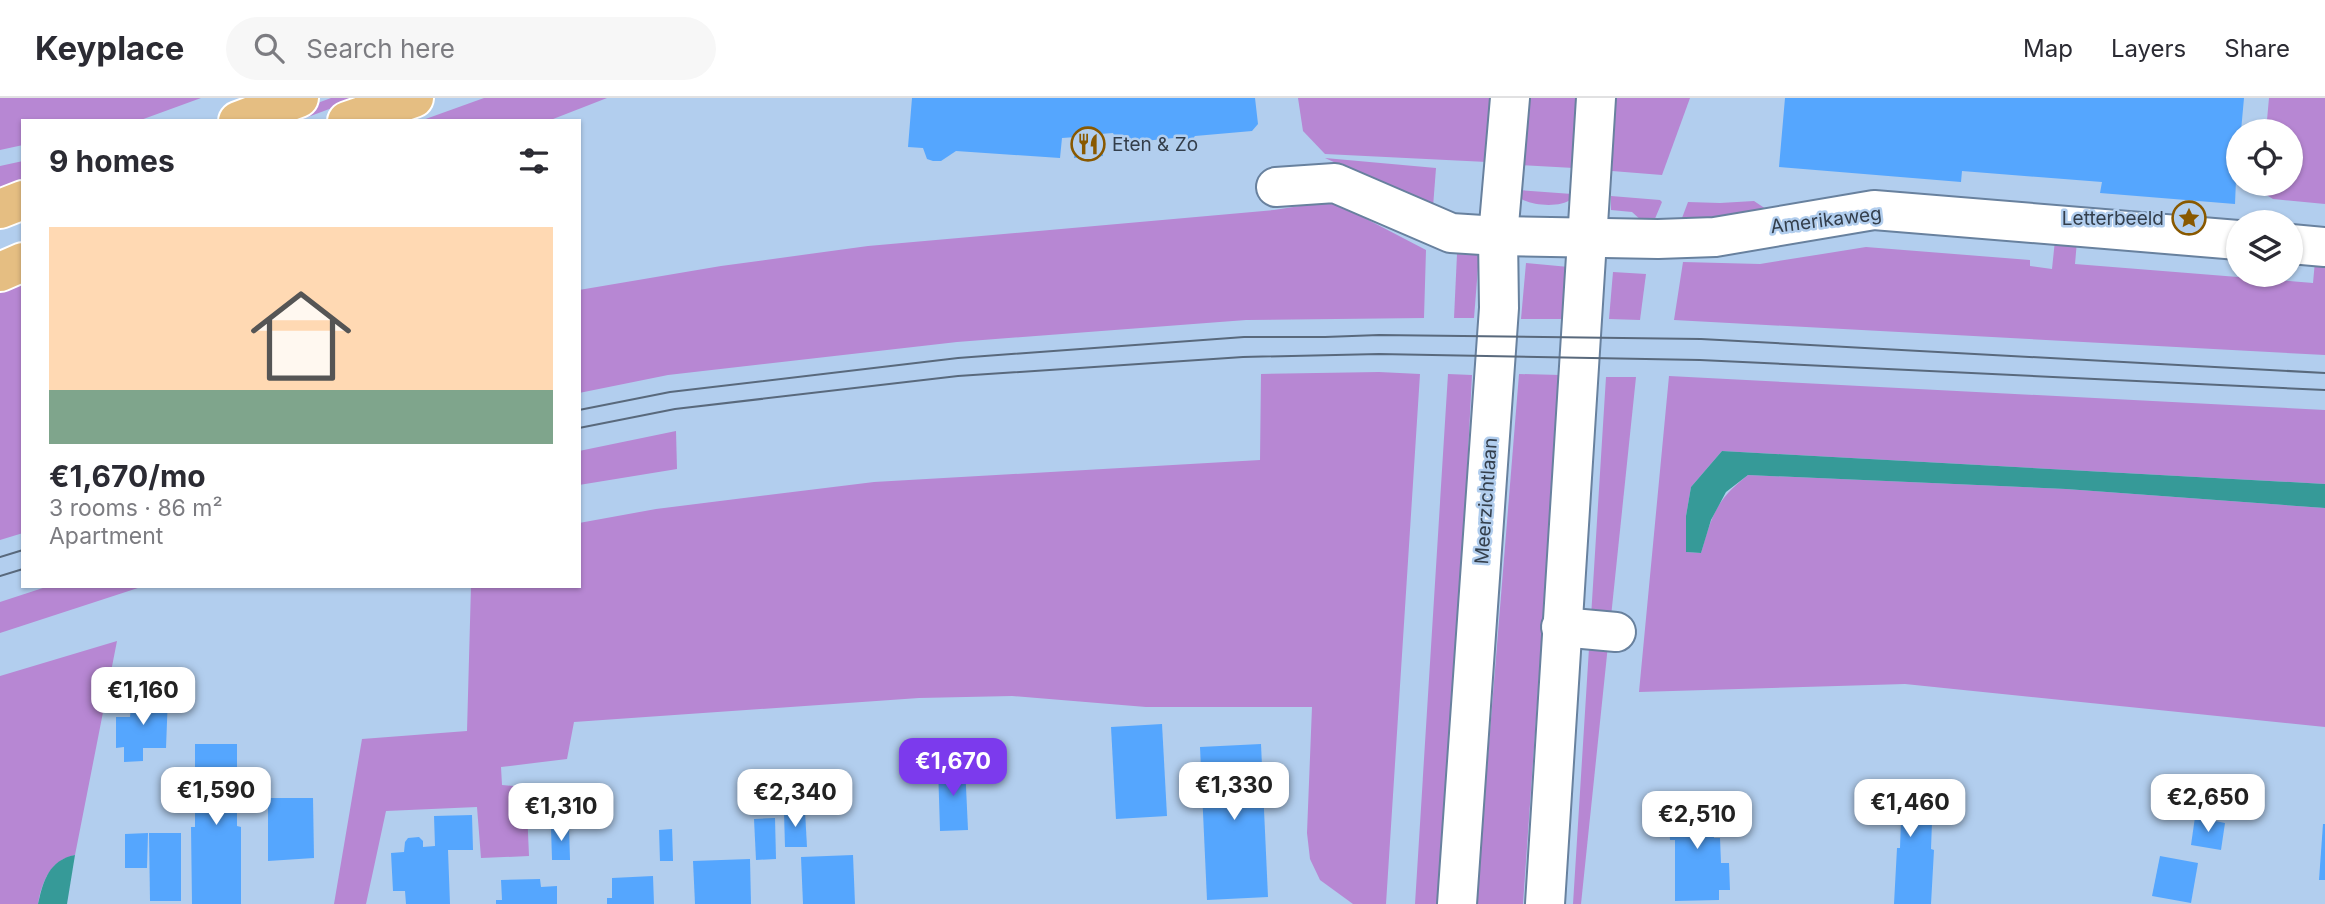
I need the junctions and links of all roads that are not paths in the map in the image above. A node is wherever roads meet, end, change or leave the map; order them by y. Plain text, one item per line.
1 (299, 98) edge
2 (414, 98) edge
3 (1510, 98) edge
4 (1596, 98) edge
5 (243, 119) edge
6 (354, 119) edge
7 (1276, 187) dead end
8 (21, 201) edge
9 (0, 209) edge
10 (1498, 236) junction
11 (1587, 237) junction
12 (21, 238) edge
13 (2226, 239) edge
14 (2303, 245) edge
15 (0, 247) edge
16 (2325, 247) edge
17 (21, 263) edge
18 (0, 272) edge
19 (1561, 627) junction
20 (1616, 632) dead end
21 (1457, 904) edge
22 (1545, 904) edge

1 - 5 main road
2 - 6 main road
3 - 10 street, Meerzichtlaan
4 - 11 street
7 - 10 street, Amerikaweg
8 - 9 main road
10 - 11 street, Amerikaweg
10 - 21 street, Meerzichtlaan
11 - 13 street, Amerikaweg
11 - 19 street
12 - 15 main road
14 - 16 street
17 - 18 main road
19 - 20 street
19 - 22 street

